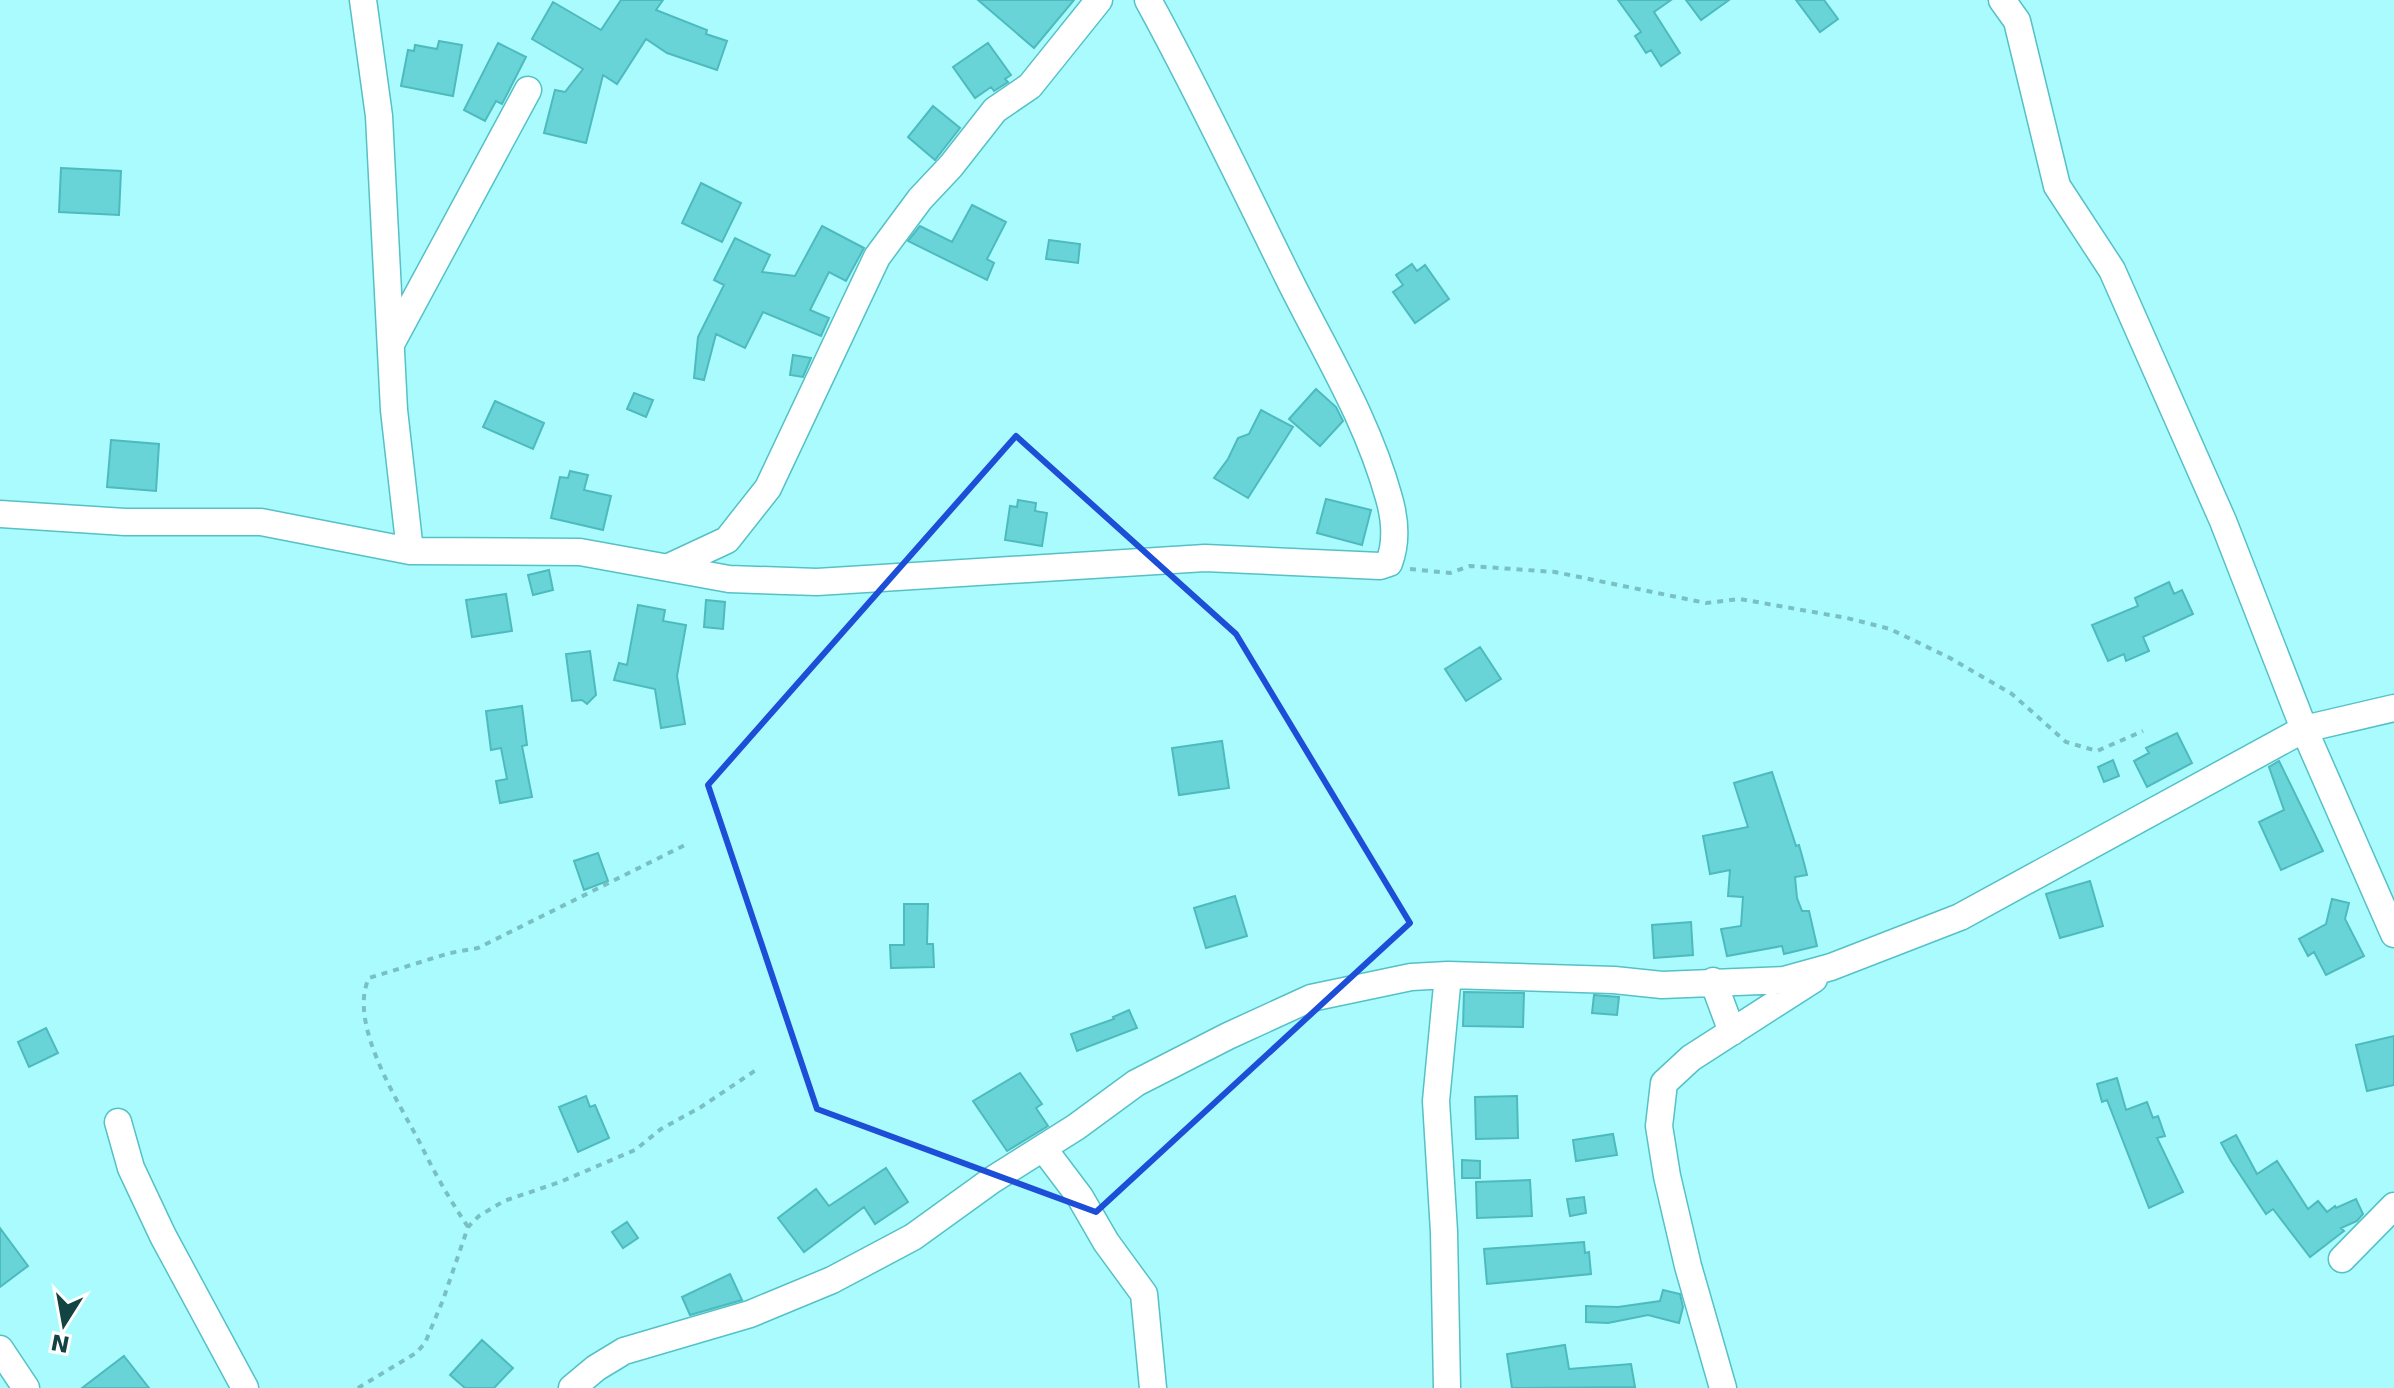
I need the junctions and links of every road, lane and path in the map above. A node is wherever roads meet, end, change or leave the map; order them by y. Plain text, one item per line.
1 (363, 0) edge
2 (1099, 0) edge
3 (1148, 0) edge
4 (2002, 0) edge
5 (528, 90) dead end
6 (391, 344) junction
7 (0, 514) edge
8 (410, 551) junction
9 (1389, 563) junction
10 (669, 567) junction
11 (2394, 708) edge
12 (2304, 729) junction
13 (2143, 731) dead end
14 (687, 844) dead end
15 (2394, 934) edge
16 (1831, 967) junction
17 (1448, 975) junction
18 (1713, 981) junction
19 (1732, 1032) junction
20 (756, 1070) dead end
21 (118, 1122) dead end
22 (1043, 1148) junction
23 (2394, 1206) edge
24 (468, 1227) junction
25 (2342, 1259) dead end
26 (0, 1349) edge
27 (26, 1388) edge
28 (245, 1388) edge
29 (358, 1388) edge
30 (572, 1388) edge
31 (1153, 1388) edge
32 (1447, 1388) edge
33 (1723, 1388) edge

1 - 6 street
2 - 10 street
3 - 9 street
4 - 12 street
5 - 6 street
6 - 8 street
7 - 8 street
8 - 10 street
9 - 10 street
9 - 13 path
11 - 12 street
12 - 15 street
12 - 16 street
14 - 24 path
16 - 18 street
16 - 19 street
17 - 18 street
17 - 22 street
17 - 32 street
18 - 19 street
19 - 33 street
20 - 24 path
21 - 28 street
22 - 30 street
22 - 31 street
23 - 25 street
24 - 29 path
26 - 27 street

